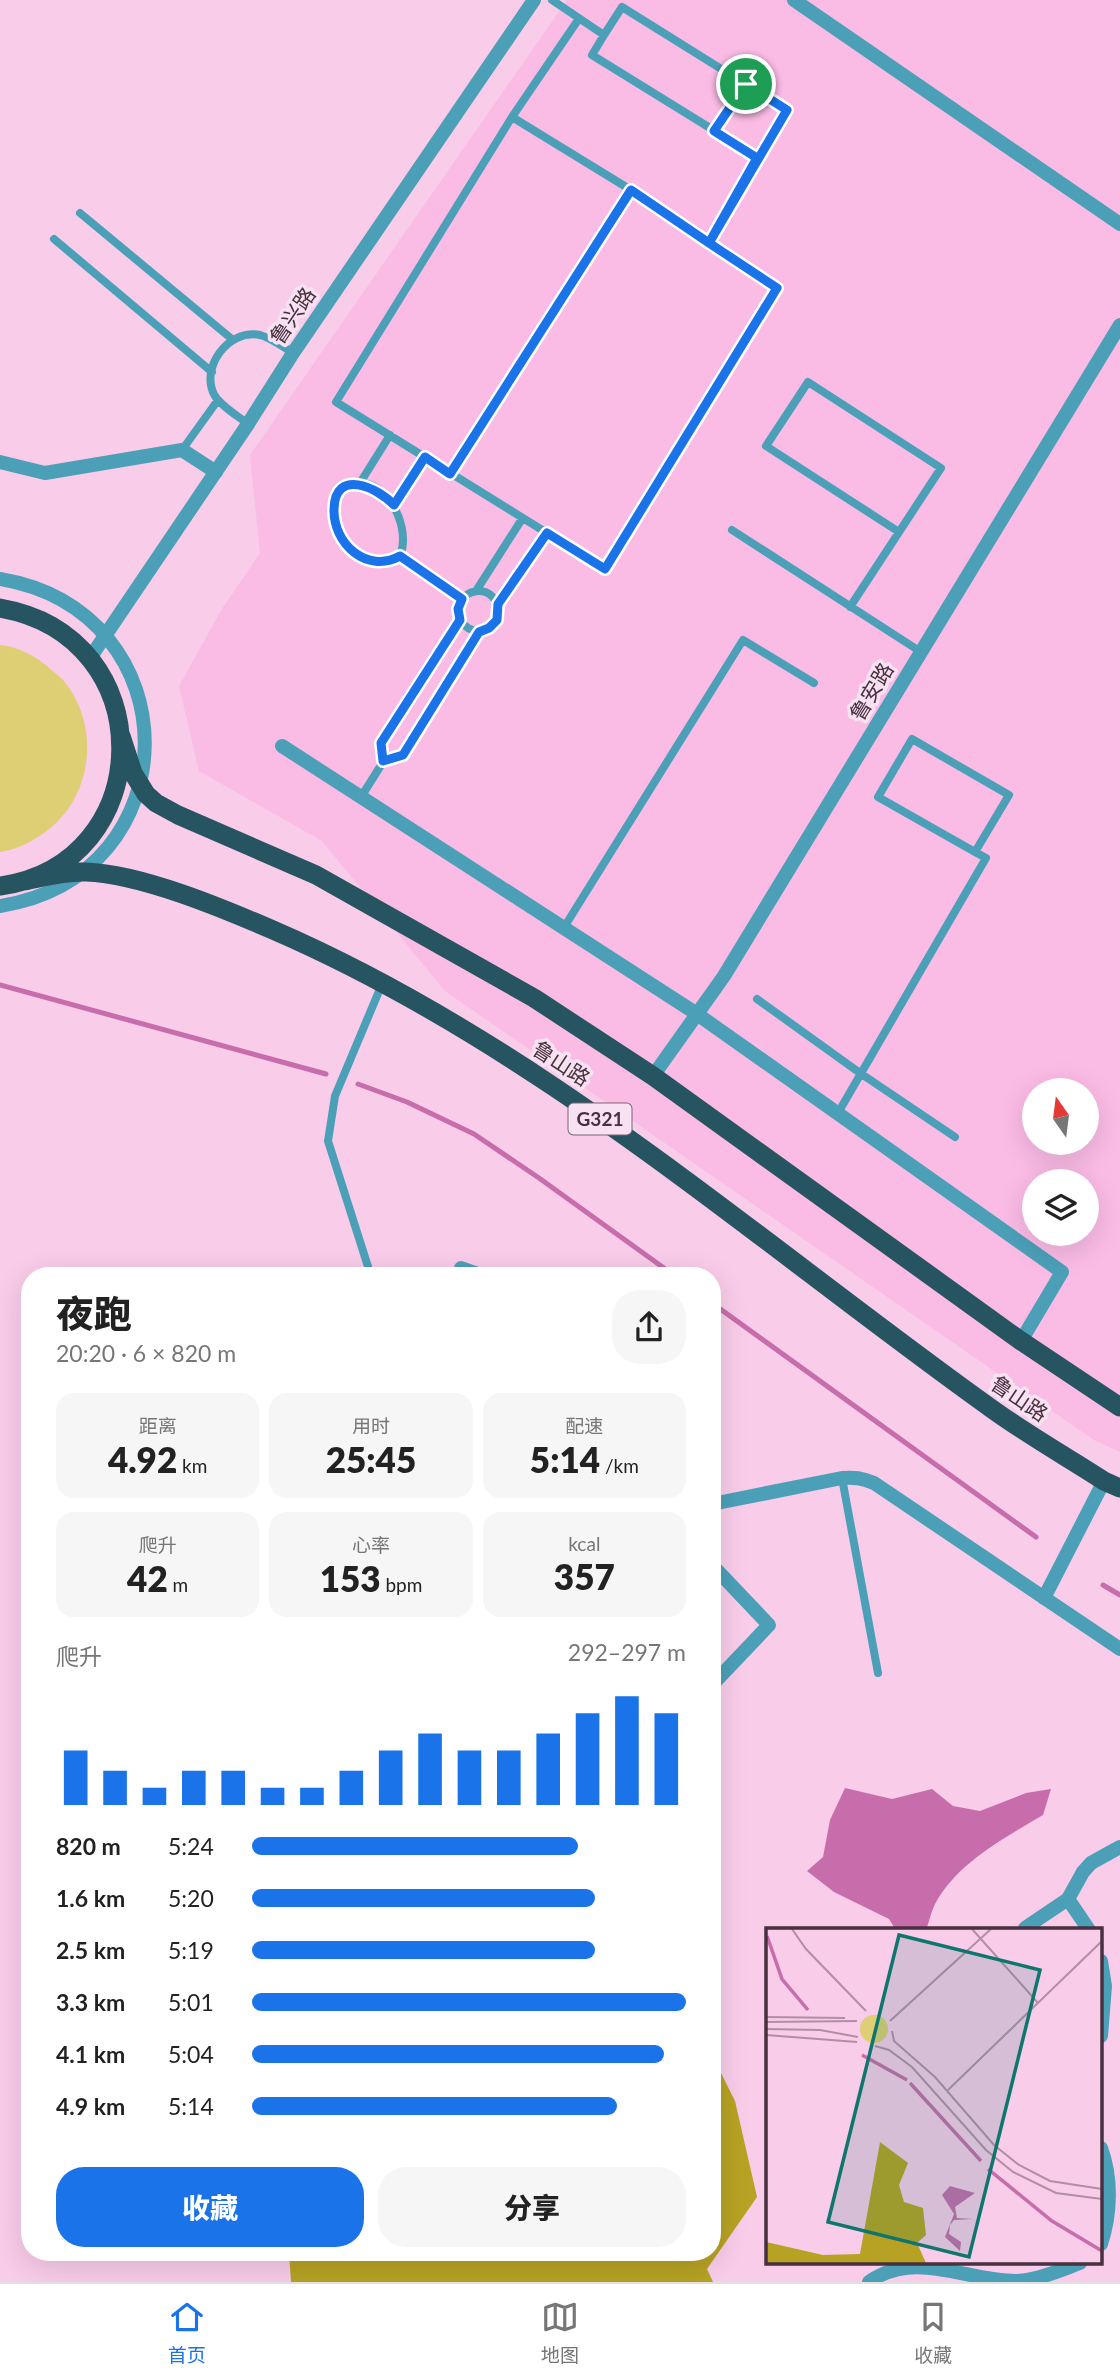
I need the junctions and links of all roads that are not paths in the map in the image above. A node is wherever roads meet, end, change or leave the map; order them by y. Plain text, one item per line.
1 (534, 0) edge
2 (552, 0) edge
3 (794, 0) edge
4 (578, 20) junction
5 (604, 35) junction
6 (746, 84) junction
7 (512, 117) junction
8 (714, 131) junction
9 (757, 158) junction
10 (631, 190) junction
11 (80, 213) dead end
12 (1120, 224) edge
13 (54, 239) dead end
14 (709, 243) junction
15 (1120, 325) edge
16 (233, 340) junction
17 (293, 353) junction
18 (212, 372) junction
19 (218, 400) junction
20 (248, 424) junction
21 (390, 435) junction
22 (181, 450) junction
23 (425, 457) junction
24 (0, 462) edge
25 (216, 472) junction
26 (450, 474) junction
27 (360, 483) junction
28 (394, 505) junction
29 (522, 519) junction
30 (732, 530) dead end
31 (547, 533) junction
32 (899, 533) junction
33 (400, 556) junction
34 (0, 579) edge
35 (476, 591) junction
36 (462, 599) junction
37 (498, 604) junction
38 (850, 607) junction
39 (0, 608) edge
40 (460, 620) junction
41 (479, 632) junction
42 (106, 635) junction
43 (921, 652) junction
44 (90, 658) junction
45 (814, 683) dead end
46 (121, 736) junction
47 (282, 746) dead end
48 (383, 761) junction
49 (140, 785) junction
50 (360, 796) junction
51 (975, 852) junction
52 (82, 872) junction
53 (24, 881) junction
54 (0, 886) edge
55 (0, 906) edge
56 (563, 929) junction
57 (382, 984) junction
58 (757, 999) dead end
59 (697, 1014) junction
60 (860, 1073) junction
61 (653, 1076) junction
62 (838, 1113) junction
63 (955, 1137) dead end
64 (368, 1267) edge
65 (1021, 1341) junction
66 (1120, 1407) edge
67 (842, 1478) junction
68 (1112, 1485) edge
69 (721, 1502) edge
70 (721, 1574) edge
71 (1044, 1598) junction
72 (1120, 1649) edge
73 (878, 1673) dead end
74 (721, 1676) edge
75 (1120, 1847) edge
76 (1068, 1899) junction
77 (1025, 1928) dead end
78 (1088, 1928) edge
79 (1102, 1967) edge
80 (1102, 2024) edge
81 (1102, 2151) edge
82 (1102, 2237) edge
83 (1077, 2264) edge
84 (869, 2282) edge

1 - 17 street, 鲁兴路
2 - 4 lane
3 - 12 street
4 - 5 lane
4 - 7 lane
5 - 6 lane
5 - 8 lane
6 - 8 lane
6 - 9 lane
7 - 10 lane
7 - 21 lane
8 - 9 lane
9 - 14 lane
10 - 14 lane
10 - 26 lane
11 - 16 lane
13 - 18 lane
14 - 31 lane
15 - 43 street, 鲁安路
16 - 17 lane
16 - 18 lane
17 - 20 street, 鲁兴路
18 - 19 lane
19 - 20 lane
19 - 22 lane
20 - 25 street, 鲁兴路
21 - 23 lane
21 - 27 lane
22 - 24 street
22 - 25 street
23 - 26 lane
23 - 28 lane
25 - 42 street, 鲁兴路
26 - 29 lane
27 - 28 lane
27 - 33 lane
28 - 33 lane
29 - 31 lane
29 - 35 lane
30 - 38 lane
31 - 37 lane
32 - 32 lane
32 - 38 lane
33 - 36 lane
34 - 42 street
35 - 36 lane
35 - 37 lane
36 - 40 lane
37 - 41 lane
38 - 43 lane
39 - 44 highway
40 - 41 lane
40 - 48 lane
41 - 48 lane
42 - 44 street, 鲁兴路
42 - 49 street
43 - 59 street, 鲁安路
44 - 46 highway
45 - 56 lane
46 - 49 highway, 鲁山路
46 - 53 highway
47 - 50 street
48 - 50 lane
49 - 52 street
49 - 61 highway, 鲁山路
50 - 56 street
51 - 51 lane
51 - 60 lane
52 - 53 highway, 鲁山路 / G321
52 - 55 street
52 - 57 highway, 鲁山路 / G321
53 - 54 highway
56 - 59 street
57 - 64 lane
57 - 68 highway, 鲁山路 / G321
58 - 60 lane
59 - 61 street, 鲁安路
59 - 62 street
60 - 62 lane
60 - 63 lane
61 - 65 highway, 鲁山路
62 - 65 street
65 - 66 highway, 鲁山路
67 - 69 street
67 - 71 street
67 - 73 lane
68 - 71 street
70 - 74 street
71 - 72 street
75 - 76 street
76 - 77 street
76 - 78 street
79 - 80 street
81 - 82 street
83 - 84 street

